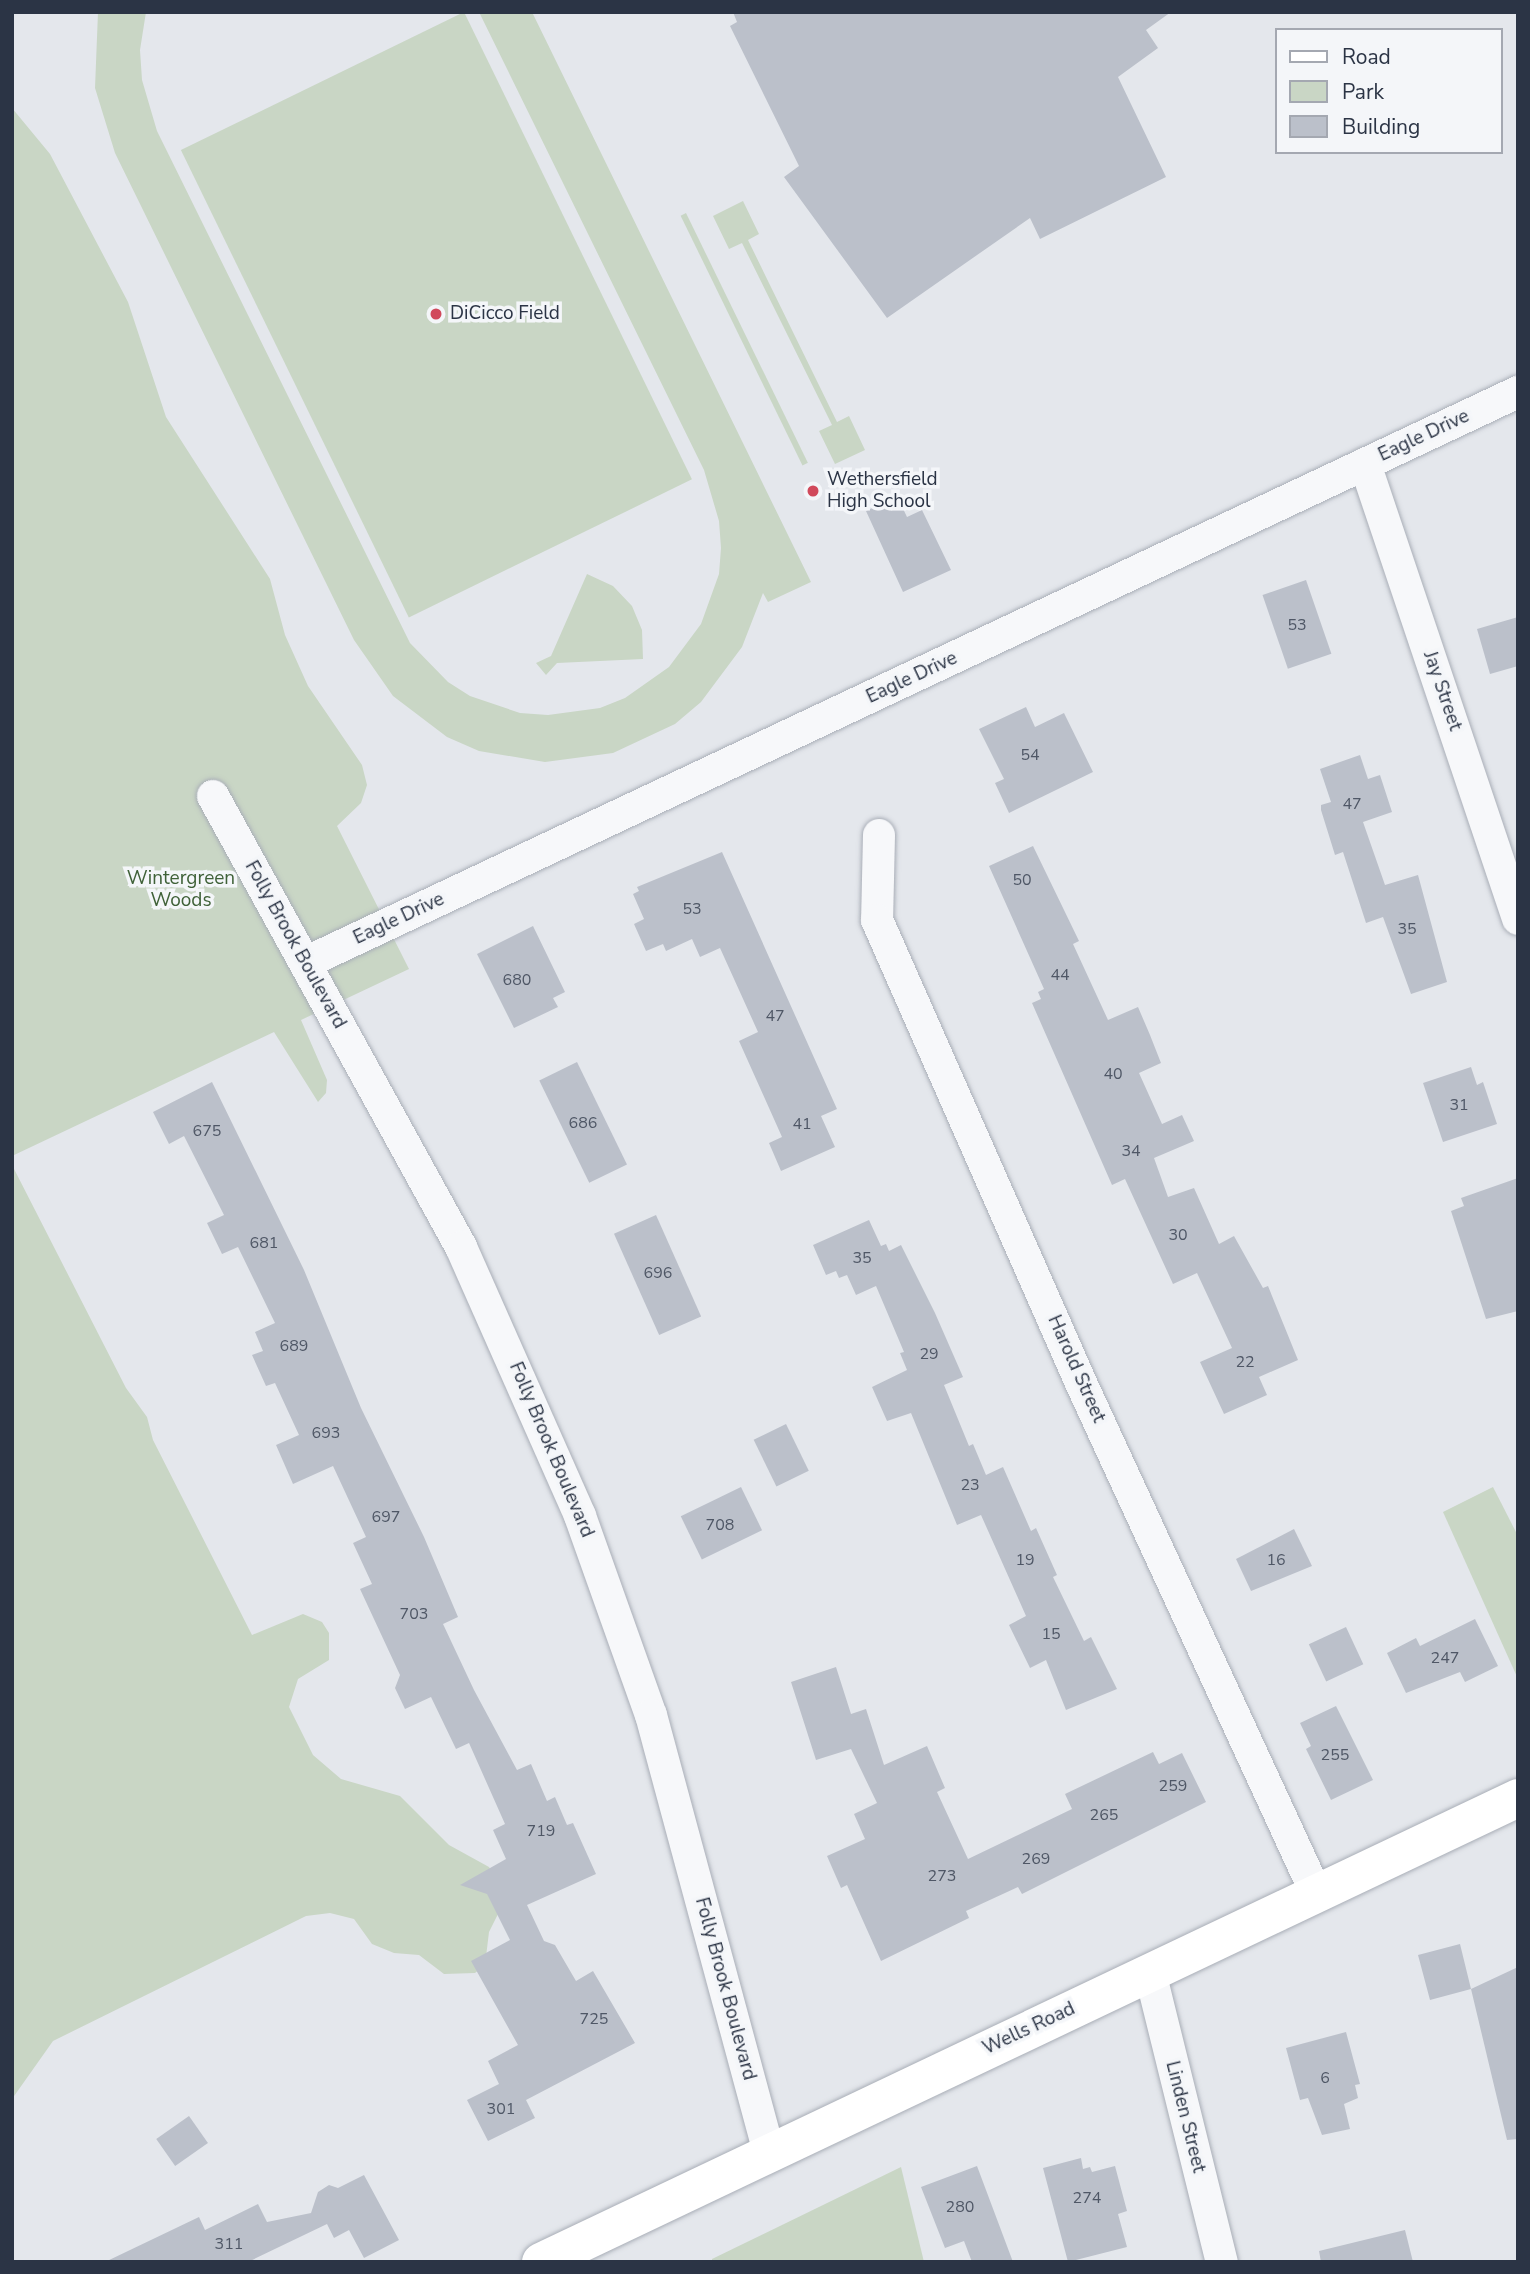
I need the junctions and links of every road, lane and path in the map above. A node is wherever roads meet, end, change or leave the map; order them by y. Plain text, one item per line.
1 (1518, 392) edge
2 (1365, 464) junction
3 (213, 796) dead end
4 (879, 835) dead end
5 (1518, 919) edge
6 (305, 963) junction
7 (1518, 1798) edge
8 (1315, 1894) junction
9 (1150, 1972) junction
10 (769, 2153) junction
11 (541, 2262) edge
12 (1222, 2262) edge

1 - 2 street, Eagle Drive
2 - 5 street, Jay Street
2 - 6 street, Eagle Drive
3 - 6 street, Folly Brook Boulevard
4 - 8 street, Harold Street
6 - 10 street, Folly Brook Boulevard
7 - 8 main road, Wells Road
8 - 9 main road, Wells Road
9 - 10 main road, Wells Road
9 - 12 street, Linden Street
10 - 11 main road, Wells Road

